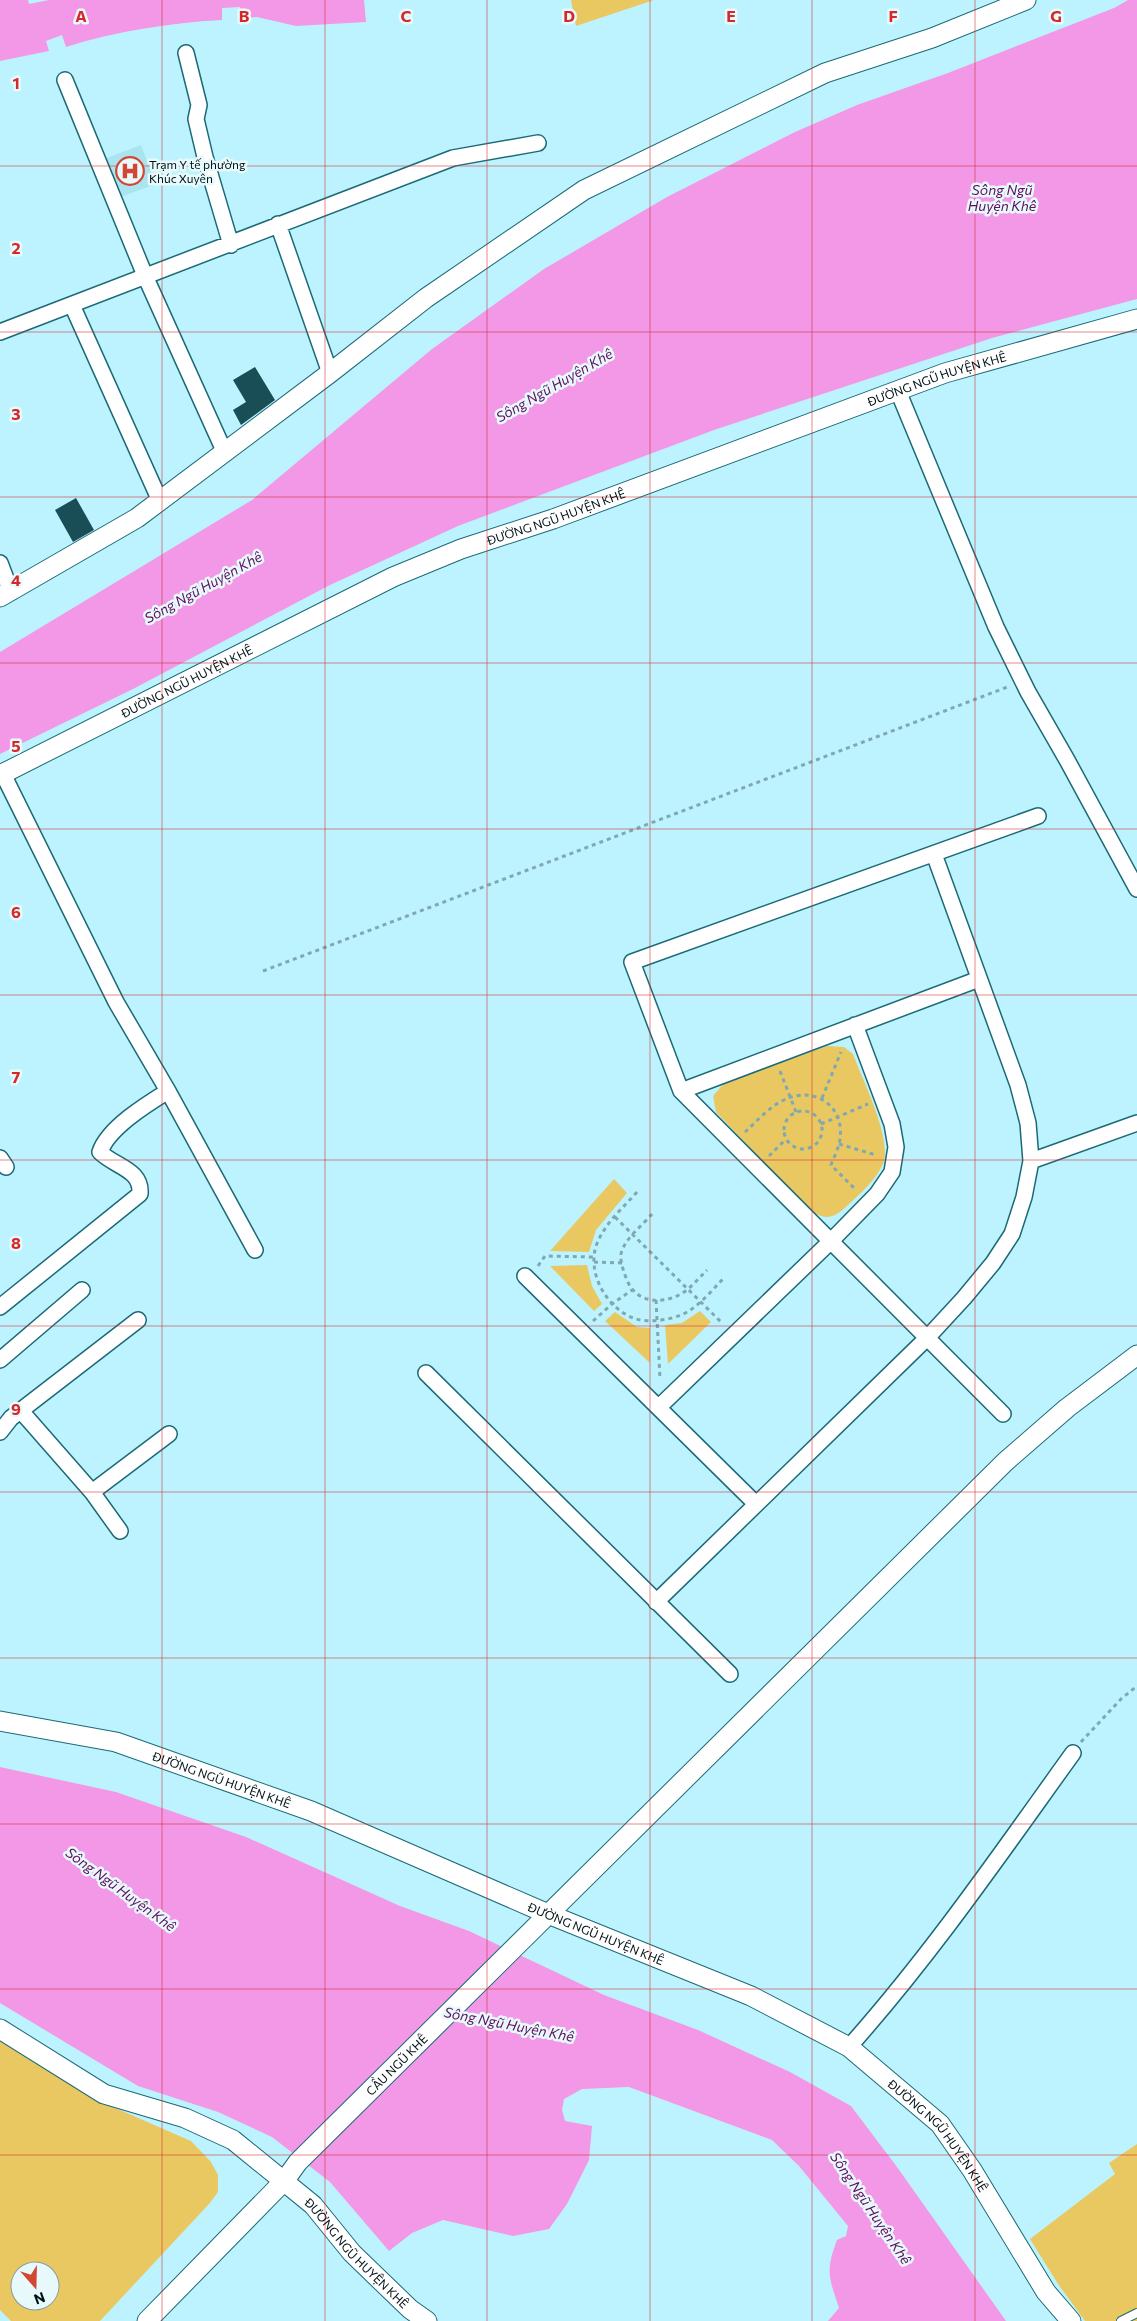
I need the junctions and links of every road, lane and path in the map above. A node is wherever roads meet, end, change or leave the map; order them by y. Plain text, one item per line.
1 (1026, 0) edge
2 (186, 53) dead end
3 (65, 80) dead end
4 (538, 143) dead end
5 (278, 224) junction
6 (231, 245) junction
7 (146, 278) junction
8 (72, 305) junction
9 (1137, 319) edge
10 (0, 332) edge
11 (330, 373) junction
12 (898, 391) junction
13 (225, 453) junction
14 (160, 501) junction
15 (0, 563) edge
16 (5, 595) edge
17 (1022, 682) junction
18 (1, 775) edge
19 (1038, 816) dead end
20 (934, 854) junction
21 (1137, 889) edge
22 (263, 971) dead end
23 (979, 979) junction
24 (856, 1026) junction
25 (841, 1052) dead end
26 (779, 1068) dead end
27 (168, 1091) junction
28 (681, 1091) junction
29 (790, 1098) junction
30 (822, 1098) junction
31 (868, 1104) dead end
32 (796, 1112) junction
33 (837, 1117) junction
34 (1137, 1123) edge
35 (821, 1124) junction
36 (745, 1132) dead end
37 (786, 1139) junction
38 (839, 1144) junction
39 (876, 1155) dead end
40 (769, 1156) dead end
41 (1032, 1161) junction
42 (854, 1188) dead end
43 (637, 1192) dead end
44 (652, 1214) dead end
45 (614, 1217) junction
46 (633, 1236) junction
47 (831, 1241) junction
48 (255, 1250) dead end
49 (594, 1260) junction
50 (622, 1263) junction
51 (537, 1267) dead end
52 (707, 1270) dead end
53 (525, 1276) dead end
54 (724, 1278) dead end
55 (688, 1289) junction
56 (82, 1290) dead end
57 (632, 1290) junction
58 (656, 1300) junction
59 (701, 1301) junction
60 (612, 1304) junction
61 (0, 1307) edge
62 (138, 1320) dead end
63 (658, 1320) junction
64 (593, 1321) dead end
65 (721, 1322) dead end
66 (928, 1337) junction
67 (2, 1354) edge
68 (1137, 1355) edge
69 (426, 1373) dead end
70 (660, 1378) dead end
71 (658, 1407) junction
72 (21, 1411) junction
73 (1003, 1414) dead end
74 (0, 1432) edge
75 (169, 1434) dead end
76 (92, 1492) junction
77 (756, 1504) junction
78 (120, 1531) dead end
79 (656, 1602) junction
80 (730, 1674) dead end
81 (1137, 1686) edge
82 (0, 1721) edge
83 (1073, 1753) joint
84 (548, 1914) junction
85 (0, 2029) edge
86 (849, 2047) junction
87 (284, 2180) junction
88 (1137, 2312) edge
89 (147, 2321) edge
90 (427, 2321) edge
91 (1071, 2321) edge
92 (1121, 2321) edge

1 - 11 street
2 - 6 street
3 - 7 street
4 - 5 street
5 - 6 street
5 - 11 street
6 - 7 street
7 - 8 street
7 - 13 street
8 - 10 street
8 - 14 street
9 - 12 street, ĐƯỜNG NGŨ HUYỆN KHÊ
11 - 13 street
12 - 17 street
12 - 18 street, ĐƯỜNG NGŨ HUYỆN KHÊ
13 - 14 street
14 - 16 street
15 - 16 street
17 - 21 street
17 - 22 path
18 - 27 street
19 - 20 street
20 - 23 street
20 - 28 street
23 - 24 street
23 - 41 street
24 - 28 street
24 - 47 street
25 - 30 path
26 - 29 path
27 - 48 street
27 - 61 street
28 - 47 street
29 - 30 path
29 - 32 path
29 - 36 path
30 - 33 path
31 - 33 path
32 - 35 path
32 - 37 path
33 - 35 path
33 - 38 path
34 - 41 street
35 - 37 path
37 - 40 path
38 - 39 path
38 - 42 path
41 - 66 street
43 - 45 path
44 - 46 path
45 - 46 path
45 - 49 path
46 - 50 path
46 - 55 path
47 - 66 street
47 - 71 street
49 - 50 path
49 - 51 path
49 - 60 path
50 - 57 path
52 - 55 path
53 - 71 street
54 - 59 path
55 - 58 path
55 - 59 path
56 - 67 street
57 - 58 path
57 - 60 path
58 - 63 path
59 - 63 path
59 - 65 path
60 - 63 path
60 - 64 path
62 - 72 street
63 - 70 path
66 - 73 street
66 - 77 street
68 - 84 street, CẦU NGŨ KHÊ
69 - 79 street
71 - 77 street
72 - 74 street
72 - 76 street
75 - 76 street
76 - 78 street
77 - 79 street
79 - 80 street
81 - 83 path
82 - 84 street, ĐƯỜNG NGŨ HUYỆN KHÊ
83 - 86 street
84 - 86 street, ĐƯỜNG NGŨ HUYỆN KHÊ
84 - 87 street, CẦU NGŨ KHÊ
85 - 87 street, ĐƯỜNG NGŨ HUYỆN KHÊ
86 - 91 street, ĐƯỜNG NGŨ HUYỆN KHÊ
87 - 89 street, CẦU NGŨ KHÊ
87 - 90 street, ĐƯỜNG NGŨ HUYỆN KHÊ
88 - 92 lane

